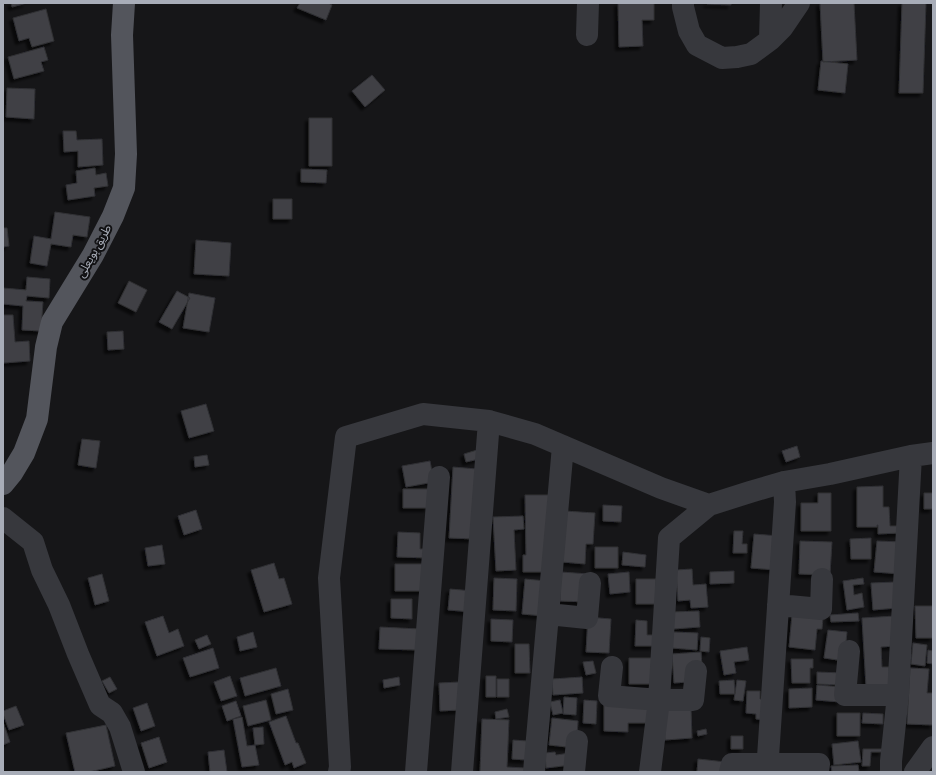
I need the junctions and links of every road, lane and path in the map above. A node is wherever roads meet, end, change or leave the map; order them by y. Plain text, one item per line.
1 (124, 3) edge
2 (588, 3) edge
3 (683, 3) edge
4 (771, 3) edge
5 (799, 3) edge
6 (587, 35) dead end
7 (770, 40) junction
8 (489, 421) junction
9 (563, 446) junction
10 (933, 453) edge
11 (911, 456) junction
12 (439, 477) dead end
13 (784, 482) junction
14 (3, 484) edge
15 (709, 505) junction
16 (3, 518) edge
17 (822, 579) dead end
18 (590, 583) dead end
19 (778, 605) junction
20 (548, 614) junction
21 (849, 651) dead end
22 (612, 667) dead end
23 (696, 671) dead end
24 (898, 695) junction
25 (659, 700) junction
26 (577, 741) dead end
27 (933, 747) edge
28 (768, 768) edge
29 (134, 772) edge
30 (339, 772) edge
31 (416, 772) edge
32 (462, 772) edge
33 (534, 772) edge
34 (574, 772) edge
35 (650, 772) edge
36 (730, 772) edge
37 (818, 772) edge
38 (891, 772) edge
39 (915, 772) edge

1 - 14 main road, طريق بويعلى
2 - 6 street
3 - 7 street
4 - 7 street
5 - 7 street
8 - 9 street
8 - 30 street
8 - 32 street
9 - 15 street
9 - 20 street
10 - 11 street
11 - 13 street
11 - 24 street
12 - 31 street
13 - 15 street
13 - 19 street
15 - 25 street
16 - 29 street
17 - 19 street
18 - 20 street
19 - 28 street
20 - 33 street
21 - 24 street
22 - 25 street
23 - 25 street
24 - 38 street
25 - 35 street
26 - 34 street
27 - 39 street
28 - 36 street
28 - 37 street

